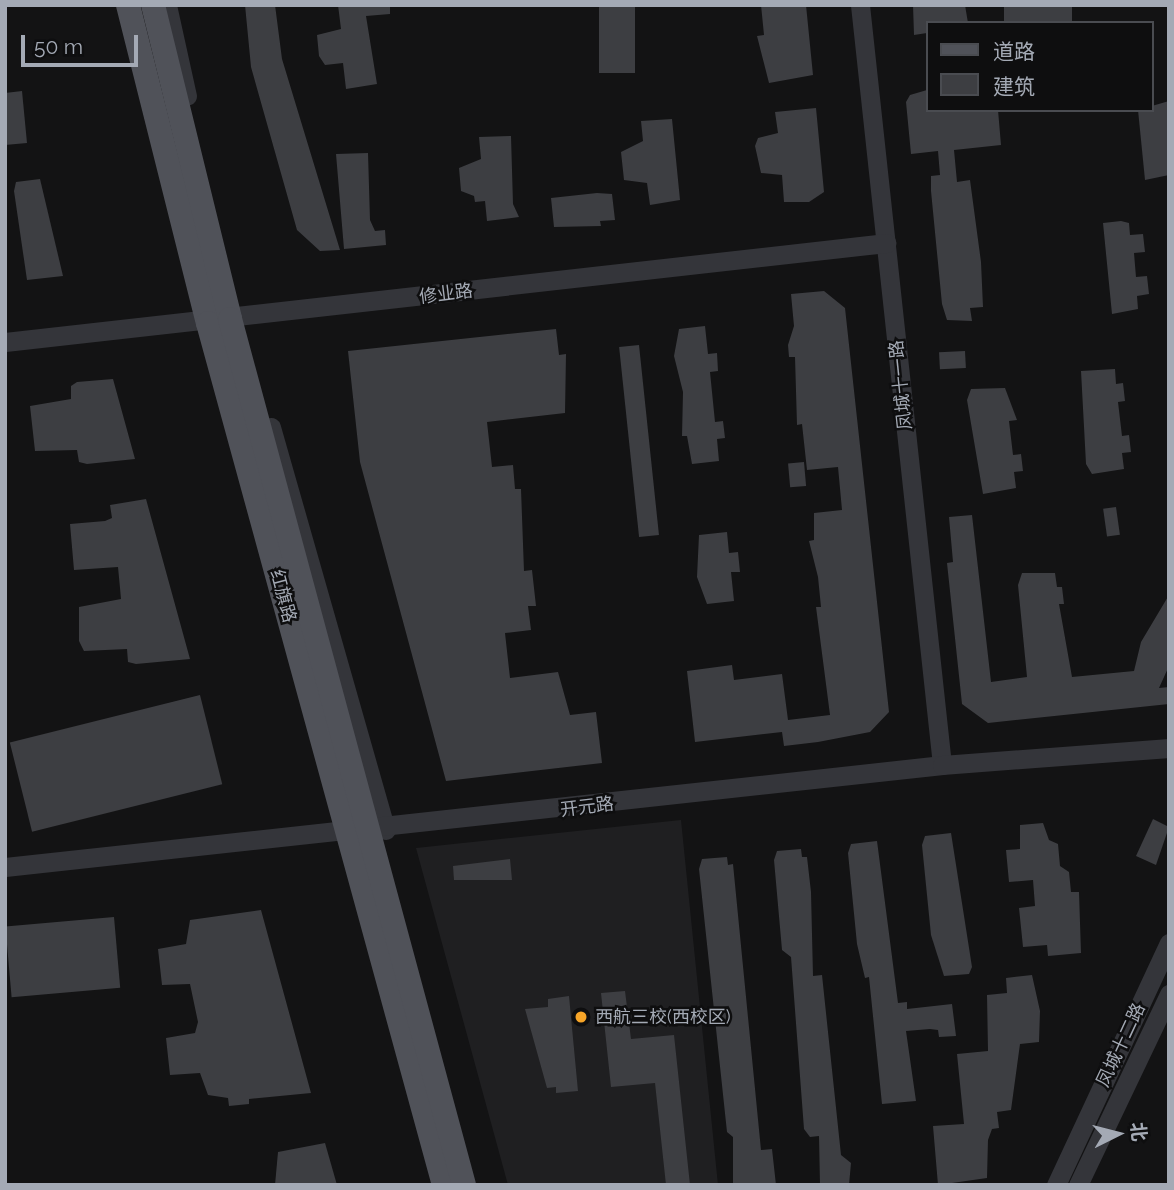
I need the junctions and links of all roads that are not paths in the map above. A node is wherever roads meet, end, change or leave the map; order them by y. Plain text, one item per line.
1 (128, 5) edge
2 (153, 5) edge
3 (167, 5) edge
4 (860, 5) edge
5 (886, 243) junction
6 (226, 320) junction
7 (5, 342) edge
8 (1169, 748) edge
9 (942, 765) junction
10 (369, 832) junction
11 (5, 867) edge
12 (1169, 943) edge
13 (1169, 994) edge
14 (1097, 1145) junction
15 (444, 1185) edge
16 (464, 1185) edge
17 (1056, 1185) edge
18 (1078, 1185) edge
19 (1095, 1185) edge

1 - 6 main road, 红旗路
2 - 6 main road, 红旗路
3 - 6 street
4 - 5 street, 凤城十一路
5 - 6 street, 修业路
5 - 9 street, 凤城十一路
6 - 7 street, 修业路
6 - 10 main road, 红旗路
6 - 10 street
8 - 9 street, 开元路
9 - 10 street, 开元路
10 - 11 street, 开元路
10 - 15 main road, 红旗路
10 - 16 main road, 红旗路
12 - 17 street, 凤城十二路
13 - 14 street, 凤城十二路
14 - 18 street, 凤城十二路
14 - 19 street

